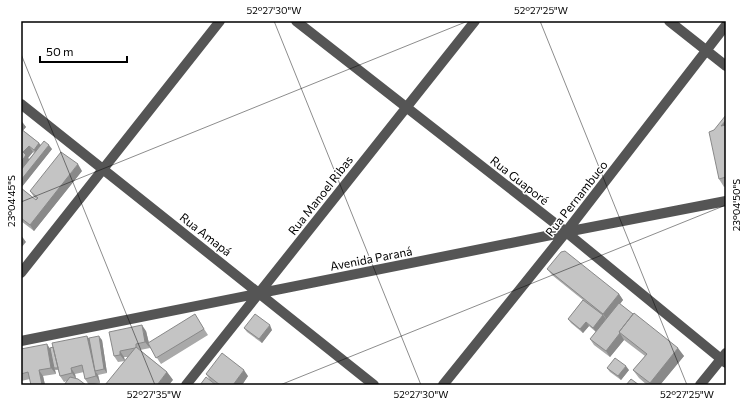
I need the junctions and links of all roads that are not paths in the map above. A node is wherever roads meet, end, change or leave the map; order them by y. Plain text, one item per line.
1 (220, 21) edge
2 (296, 21) edge
3 (475, 21) edge
4 (669, 21) edge
5 (726, 25) edge
6 (705, 51) junction
7 (726, 66) edge
8 (21, 104) edge
9 (406, 108) junction
10 (103, 170) junction
11 (726, 201) edge
12 (566, 232) junction
13 (21, 273) edge
14 (260, 293) junction
15 (21, 341) edge
16 (724, 358) edge
17 (186, 385) edge
18 (374, 385) edge
19 (443, 385) edge
20 (700, 385) edge

1 - 10 street
2 - 9 street, Rua Guaporé
3 - 9 street, Rua Manoel Ribas
4 - 6 street
5 - 6 street, Rua Pernambuco
6 - 7 street
6 - 12 street, Rua Pernambuco
8 - 10 street, Rua Amapá
9 - 12 street, Rua Guaporé
9 - 14 street, Rua Manoel Ribas
10 - 13 street
10 - 14 street, Rua Amapá
11 - 12 street, Avenida Paraná
12 - 14 street, Avenida Paraná
12 - 16 street, Rua Guaporé
12 - 19 street, Rua Pernambuco
14 - 15 street, Avenida Paraná
14 - 17 street, Rua Manoel Ribas
14 - 18 street, Rua Amapá
16 - 20 street

